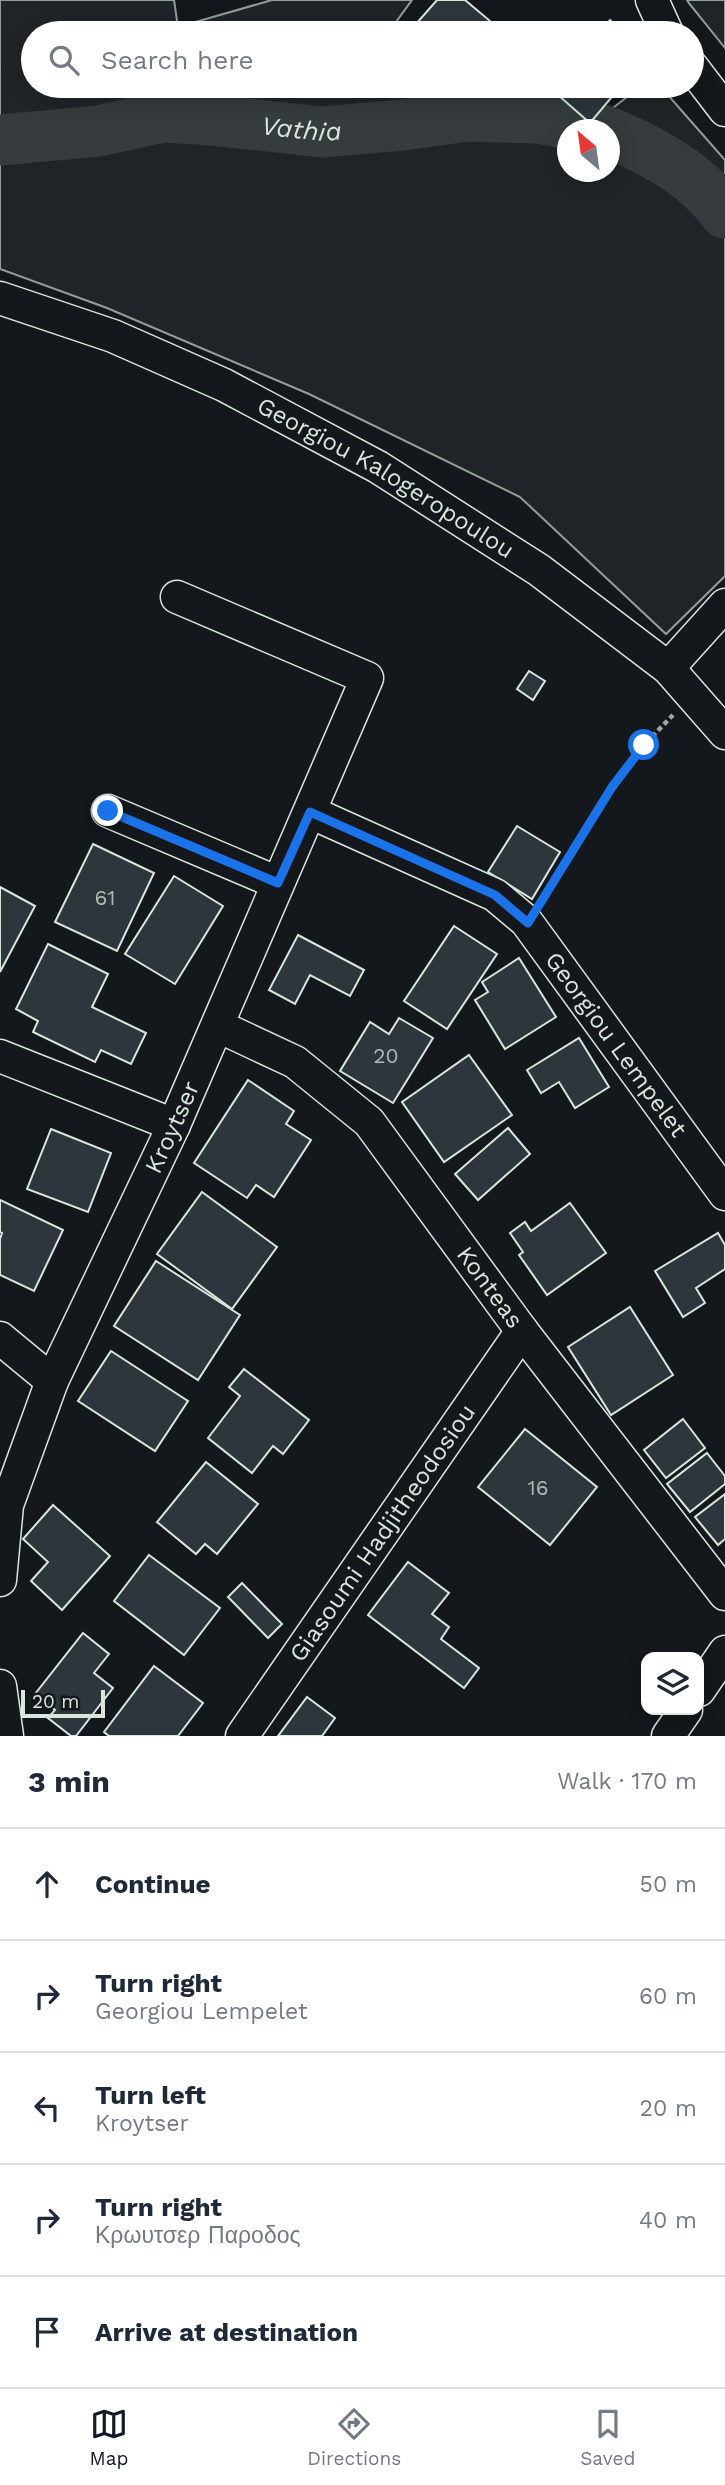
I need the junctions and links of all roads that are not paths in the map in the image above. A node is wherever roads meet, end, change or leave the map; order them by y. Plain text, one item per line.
1 (652, 0) edge
2 (662, 21) edge
3 (704, 83) edge
4 (725, 110) edge
5 (0, 298) edge
6 (177, 597) dead end
7 (725, 605) edge
8 (668, 668) junction
9 (725, 733) edge
10 (108, 811) dead end
11 (310, 812) junction
12 (278, 883) junction
13 (218, 1026) junction
14 (0, 1056) edge
15 (174, 1125) junction
16 (725, 1194) edge
17 (522, 1331) junction
18 (0, 1338) edge
19 (52, 1381) junction
20 (0, 1580) edge
21 (725, 1594) edge
22 (725, 1652) edge
23 (704, 1683) edge
24 (0, 1686) edge
25 (683, 1715) edge
26 (7, 1736) edge
27 (242, 1736) edge
28 (668, 1736) edge

1 - 2 street
3 - 4 street
5 - 8 street, Georgiou Kalogeropoulou
6 - 11 street, Kroytser
7 - 8 street
8 - 9 street, Georgiou Kalogeropoulou
10 - 12 street
11 - 12 street, Kroytser
11 - 16 street, Georgiou Lempelet
12 - 13 street, Kroytser
13 - 15 street, Kroytser
13 - 17 street, Konteas
14 - 15 street
15 - 19 street, Kroytser
17 - 21 street, Konteas
17 - 27 street, Giasoumi Hadjitheodosiou
18 - 19 street
19 - 20 street, Kroytser
22 - 23 street
24 - 26 street
25 - 28 street

